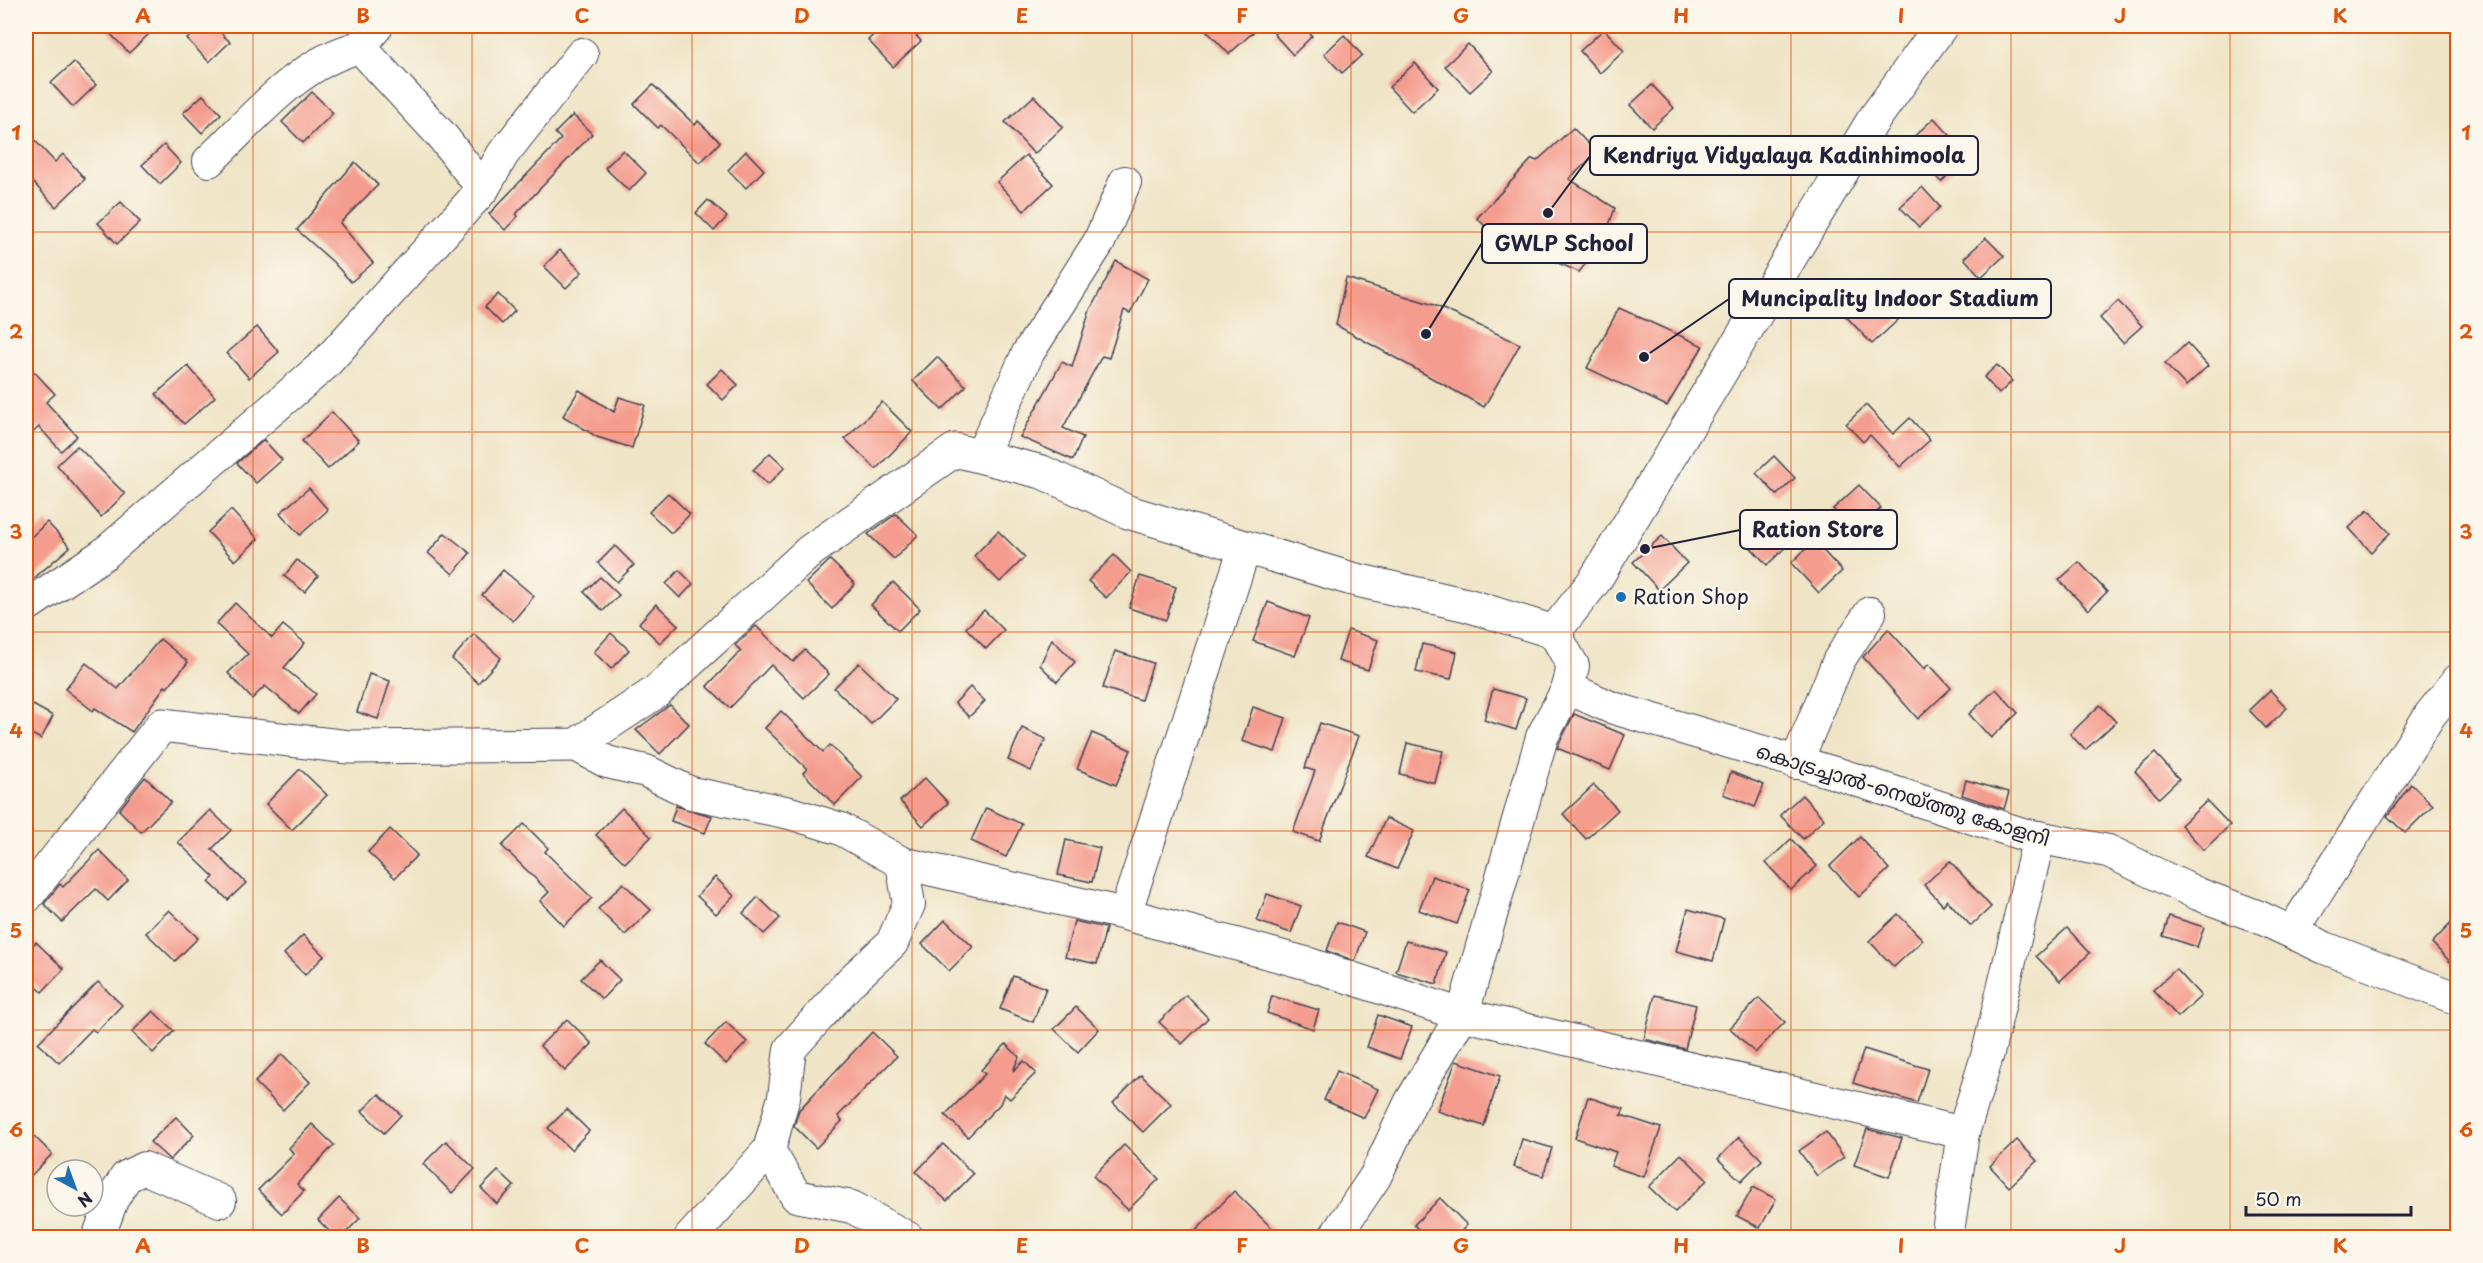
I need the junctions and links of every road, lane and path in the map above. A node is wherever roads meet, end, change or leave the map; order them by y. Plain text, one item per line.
1 (1941, 26) edge
2 (368, 36) edge
3 (582, 54) dead end
4 (209, 161) dead end
5 (1125, 182) dead end
6 (483, 189) junction
7 (981, 456) junction
8 (1245, 547) junction
9 (26, 606) edge
10 (1870, 613) dead end
11 (1554, 632) junction
12 (2457, 680) edge
13 (1568, 688) junction
14 (576, 745) junction
15 (1796, 763) junction
16 (2039, 837) junction
17 (902, 863) junction
18 (26, 897) edge
19 (1125, 914) junction
20 (2292, 932) junction
21 (2457, 999) edge
22 (1463, 1013) junction
23 (1963, 1133) junction
24 (769, 1150) junction
25 (220, 1201) dead end
26 (98, 1238) edge
27 (690, 1238) edge
28 (908, 1238) edge
29 (1334, 1238) edge
30 (1947, 1238) edge

1 - 11 main road
2 - 4 street
2 - 6 street
3 - 6 street
5 - 7 street
6 - 9 street
7 - 8 main road
7 - 14 main road
8 - 11 main road
8 - 19 street
10 - 15 street
11 - 13 street
12 - 20 street
13 - 15 street, കൊട്രച്ചാൽ-നെയ്ത്തു കോളനി
13 - 22 street
14 - 17 street
14 - 18 main road
15 - 16 street, കൊട്രച്ചാൽ-നെയ്ത്തു കോളനി
16 - 20 street, കൊട്രച്ചാൽ-നെയ്ത്തു കോളനി
16 - 23 street
17 - 19 street
17 - 24 street
19 - 22 street
20 - 21 street, കൊട്രച്ചാൽ-നെയ്ത്തു കോളനി
22 - 23 street
22 - 29 street
23 - 30 street
24 - 27 street
24 - 28 street
25 - 26 street

